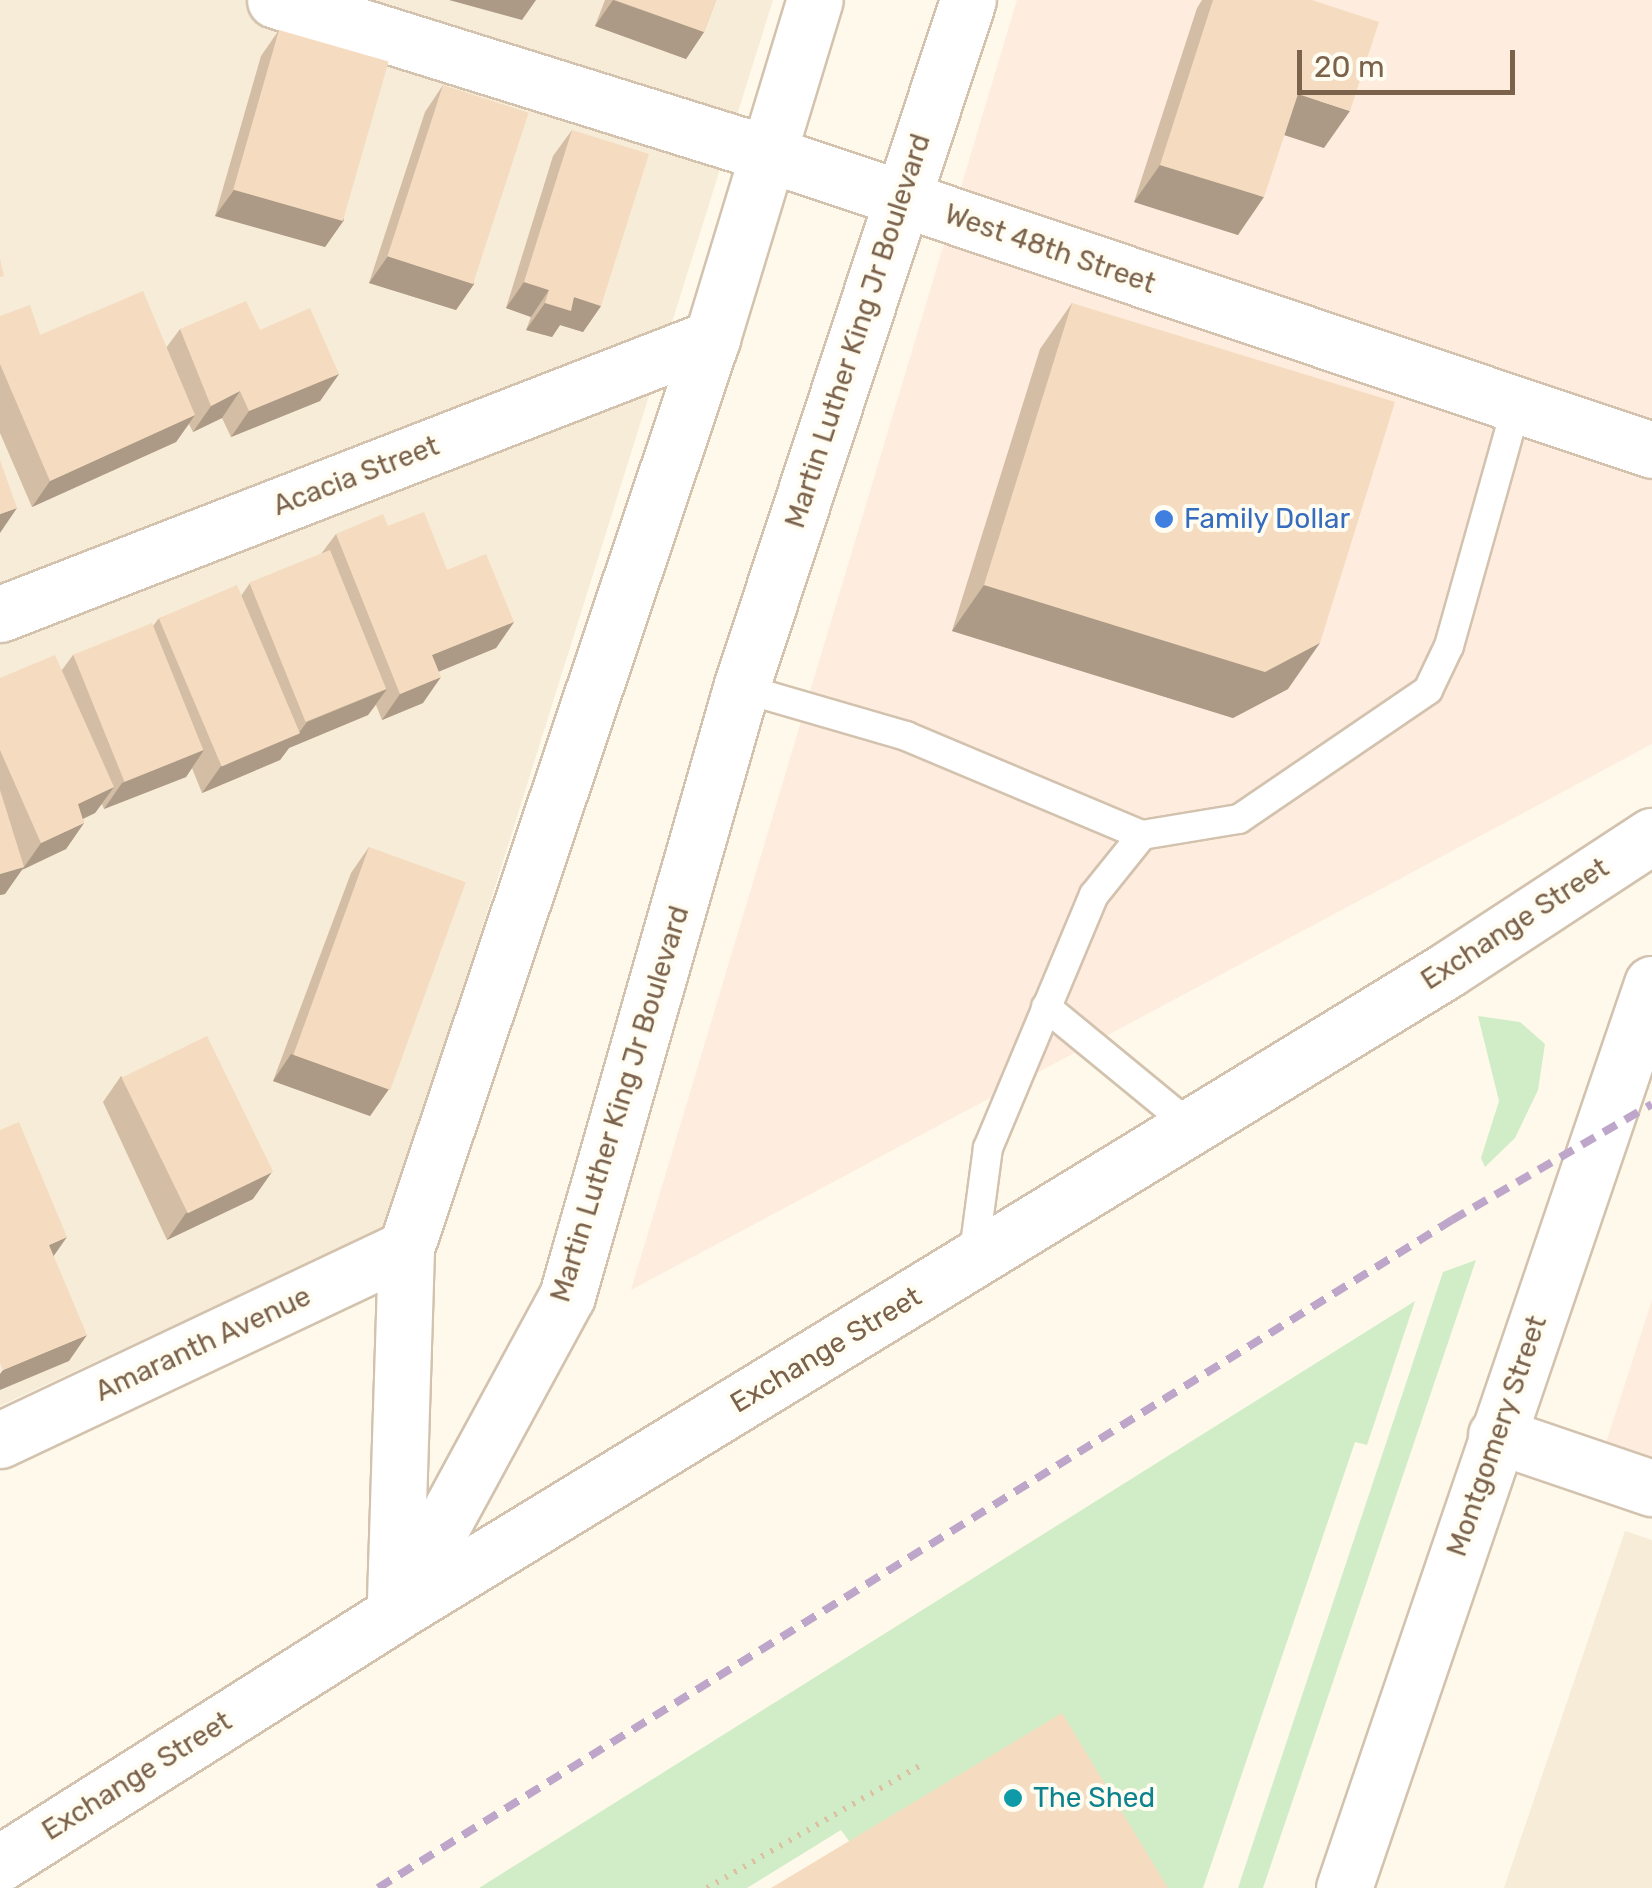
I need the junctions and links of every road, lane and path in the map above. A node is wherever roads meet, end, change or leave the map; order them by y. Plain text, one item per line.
1 (275, 0) edge
2 (815, 0) edge
3 (968, 0) edge
4 (769, 154) junction
5 (902, 198) junction
6 (712, 338) junction
7 (1516, 408) junction
8 (1652, 450) edge
9 (0, 614) edge
10 (741, 688) junction
11 (1142, 835) junction
12 (1652, 836) edge
13 (1652, 984) edge
14 (1046, 1007) junction
15 (1190, 1126) junction
16 (406, 1248) junction
17 (973, 1260) junction
18 (1496, 1435) junction
19 (0, 1440) edge
20 (1652, 1488) edge
21 (395, 1613) junction
22 (923, 1764) dead end
23 (0, 1863) edge
24 (707, 1888) edge
25 (1344, 1888) edge

1 - 4 main road, West 48th Street
2 - 4 main road
3 - 5 main road, Martin Luther King Jr Boulevard
4 - 5 main road, West 48th Street
4 - 6 main road
5 - 7 main road, West 48th Street
5 - 10 main road, Martin Luther King Jr Boulevard
6 - 9 main road, Acacia Street
6 - 16 main road
7 - 8 main road, West 48th Street
7 - 11 lane
10 - 11 lane
10 - 21 main road, Martin Luther King Jr Boulevard
11 - 14 lane
12 - 15 main road, Exchange Street
13 - 18 main road, Montgomery Street
14 - 15 lane
14 - 17 lane
15 - 17 main road, Exchange Street
16 - 19 main road, Amaranth Avenue
16 - 21 main road
17 - 21 main road, Exchange Street
18 - 20 main road
18 - 25 main road, Montgomery Street
21 - 23 main road, Exchange Street
22 - 24 path

